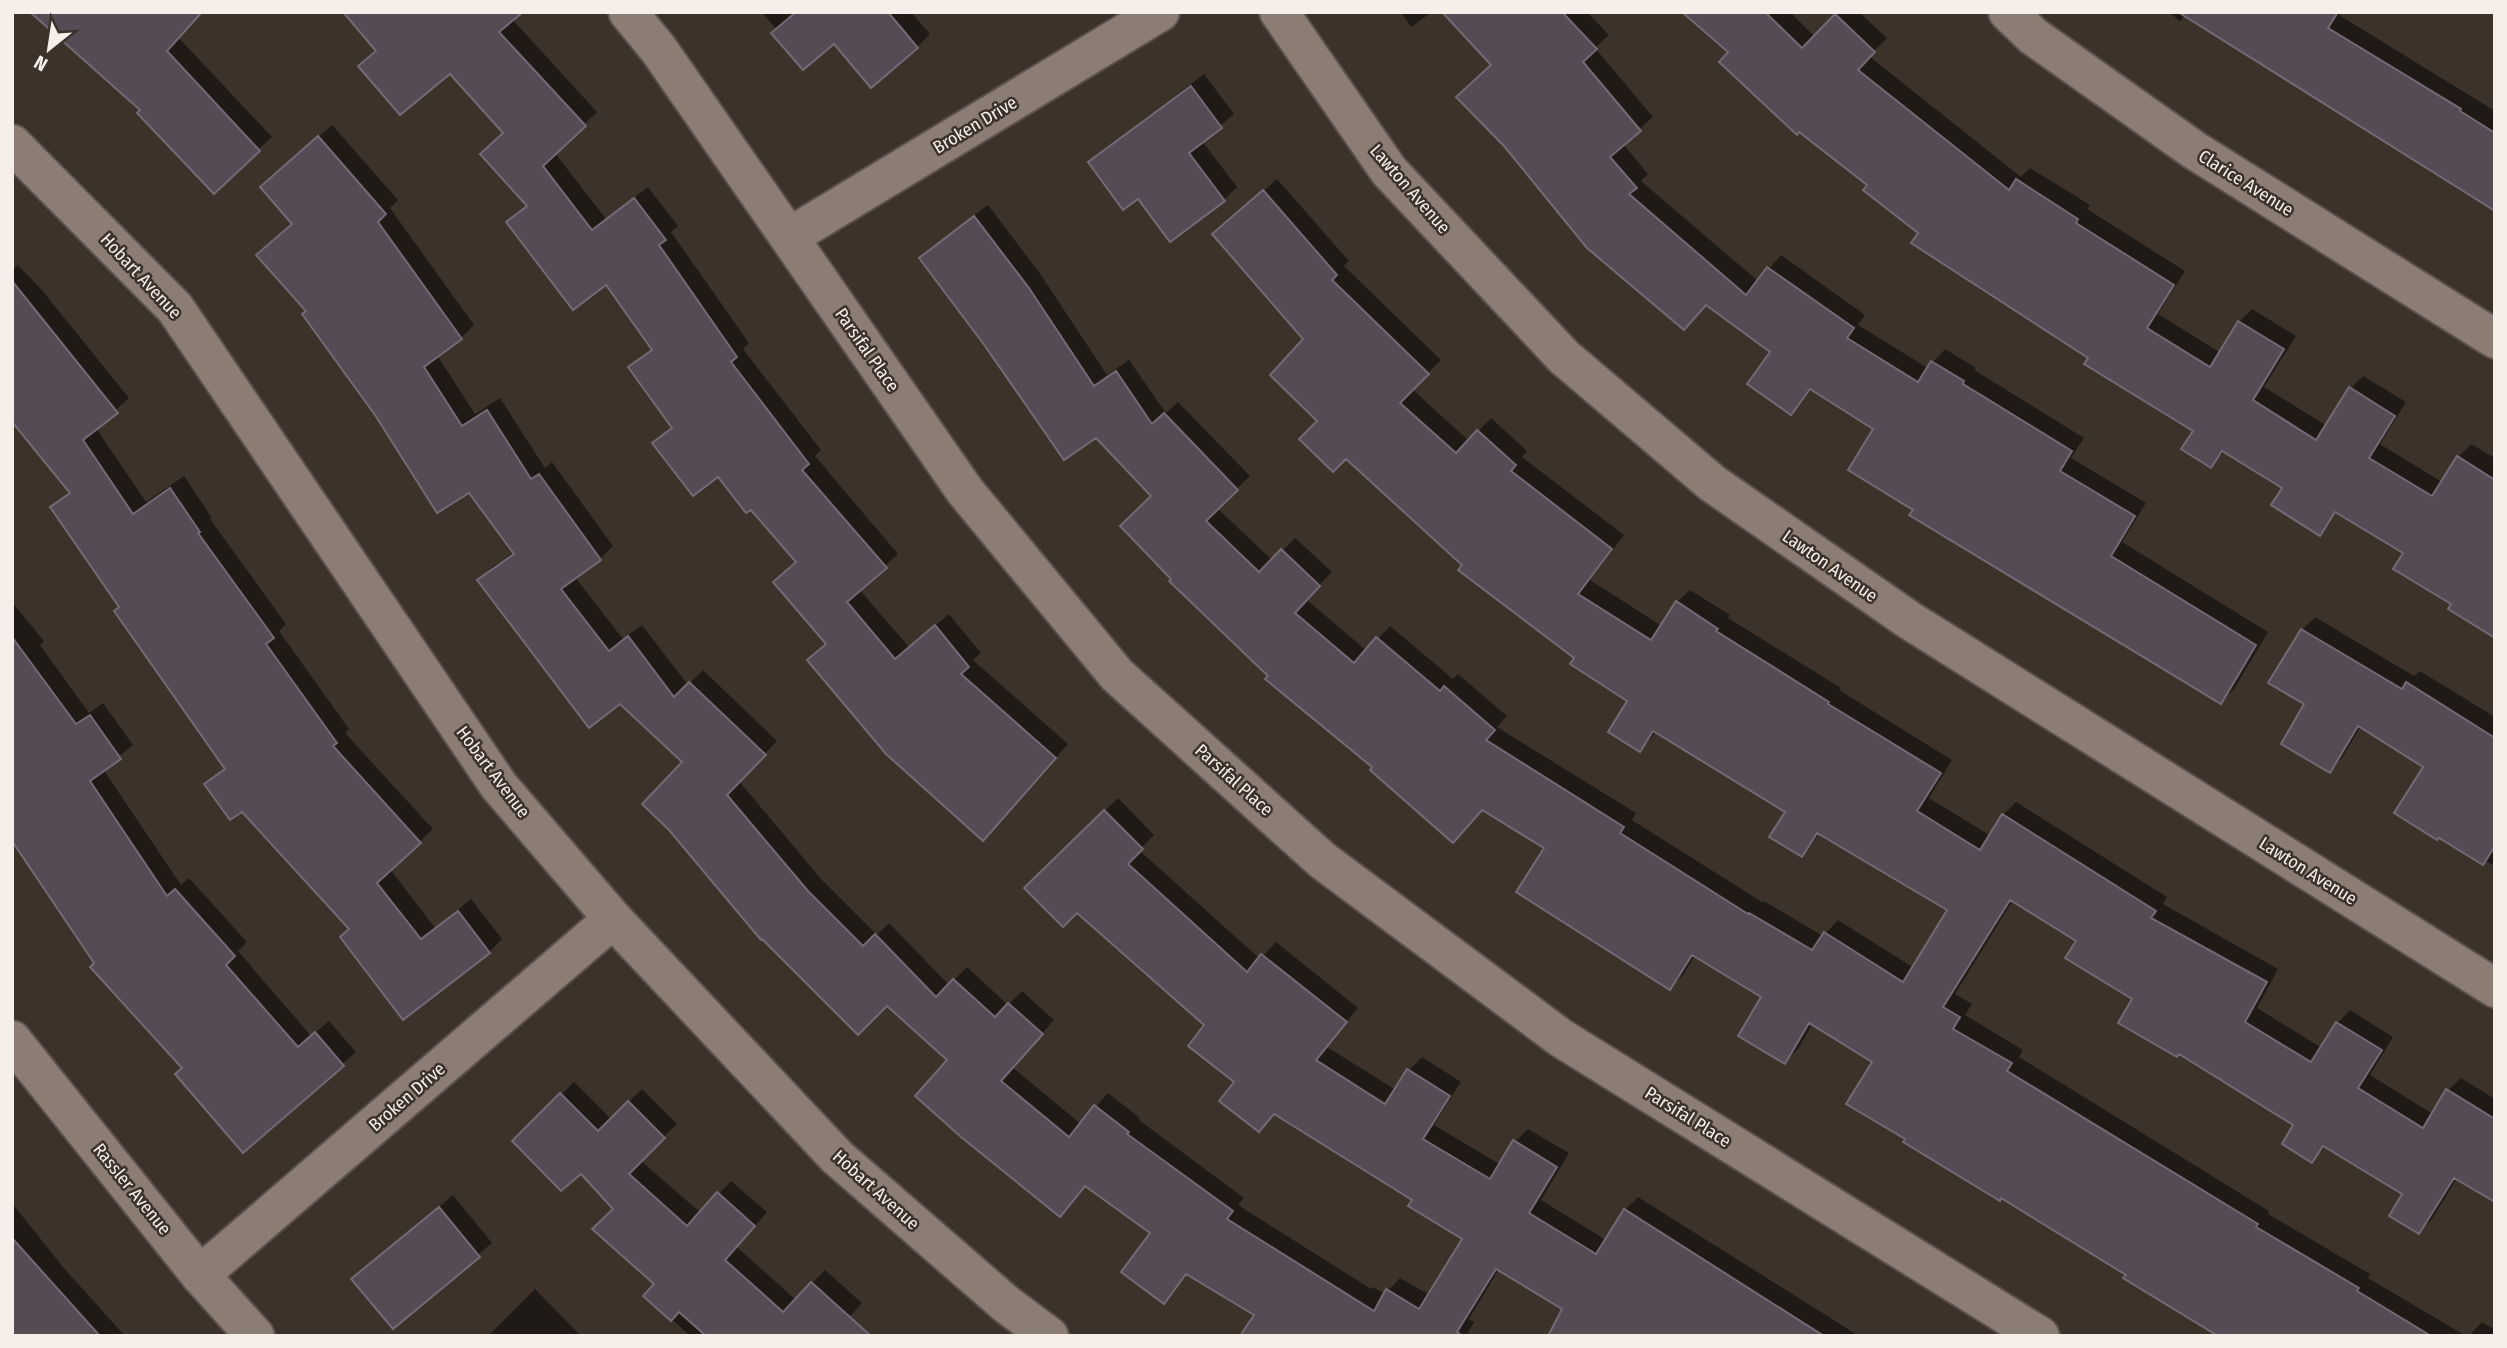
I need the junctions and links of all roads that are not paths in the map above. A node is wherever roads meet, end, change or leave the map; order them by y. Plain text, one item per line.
1 (628, 12) edge
2 (1160, 12) edge
3 (1279, 12) edge
4 (2008, 12) edge
5 (12, 144) edge
6 (789, 237) junction
7 (2495, 338) edge
8 (613, 919) junction
9 (2495, 988) edge
10 (12, 1040) edge
11 (200, 1275) junction
12 (255, 1336) edge
13 (1049, 1336) edge
14 (2040, 1336) edge

1 - 6 street, Parsifal Place
2 - 6 street, Broken Drive
3 - 9 street, Lawton Avenue
4 - 7 street, Clarice Avenue
5 - 8 street, Hobart Avenue
6 - 14 street, Parsifal Place
8 - 11 street, Broken Drive
8 - 13 street, Hobart Avenue
10 - 11 street, Rassler Avenue
11 - 12 street, Rassler Avenue

